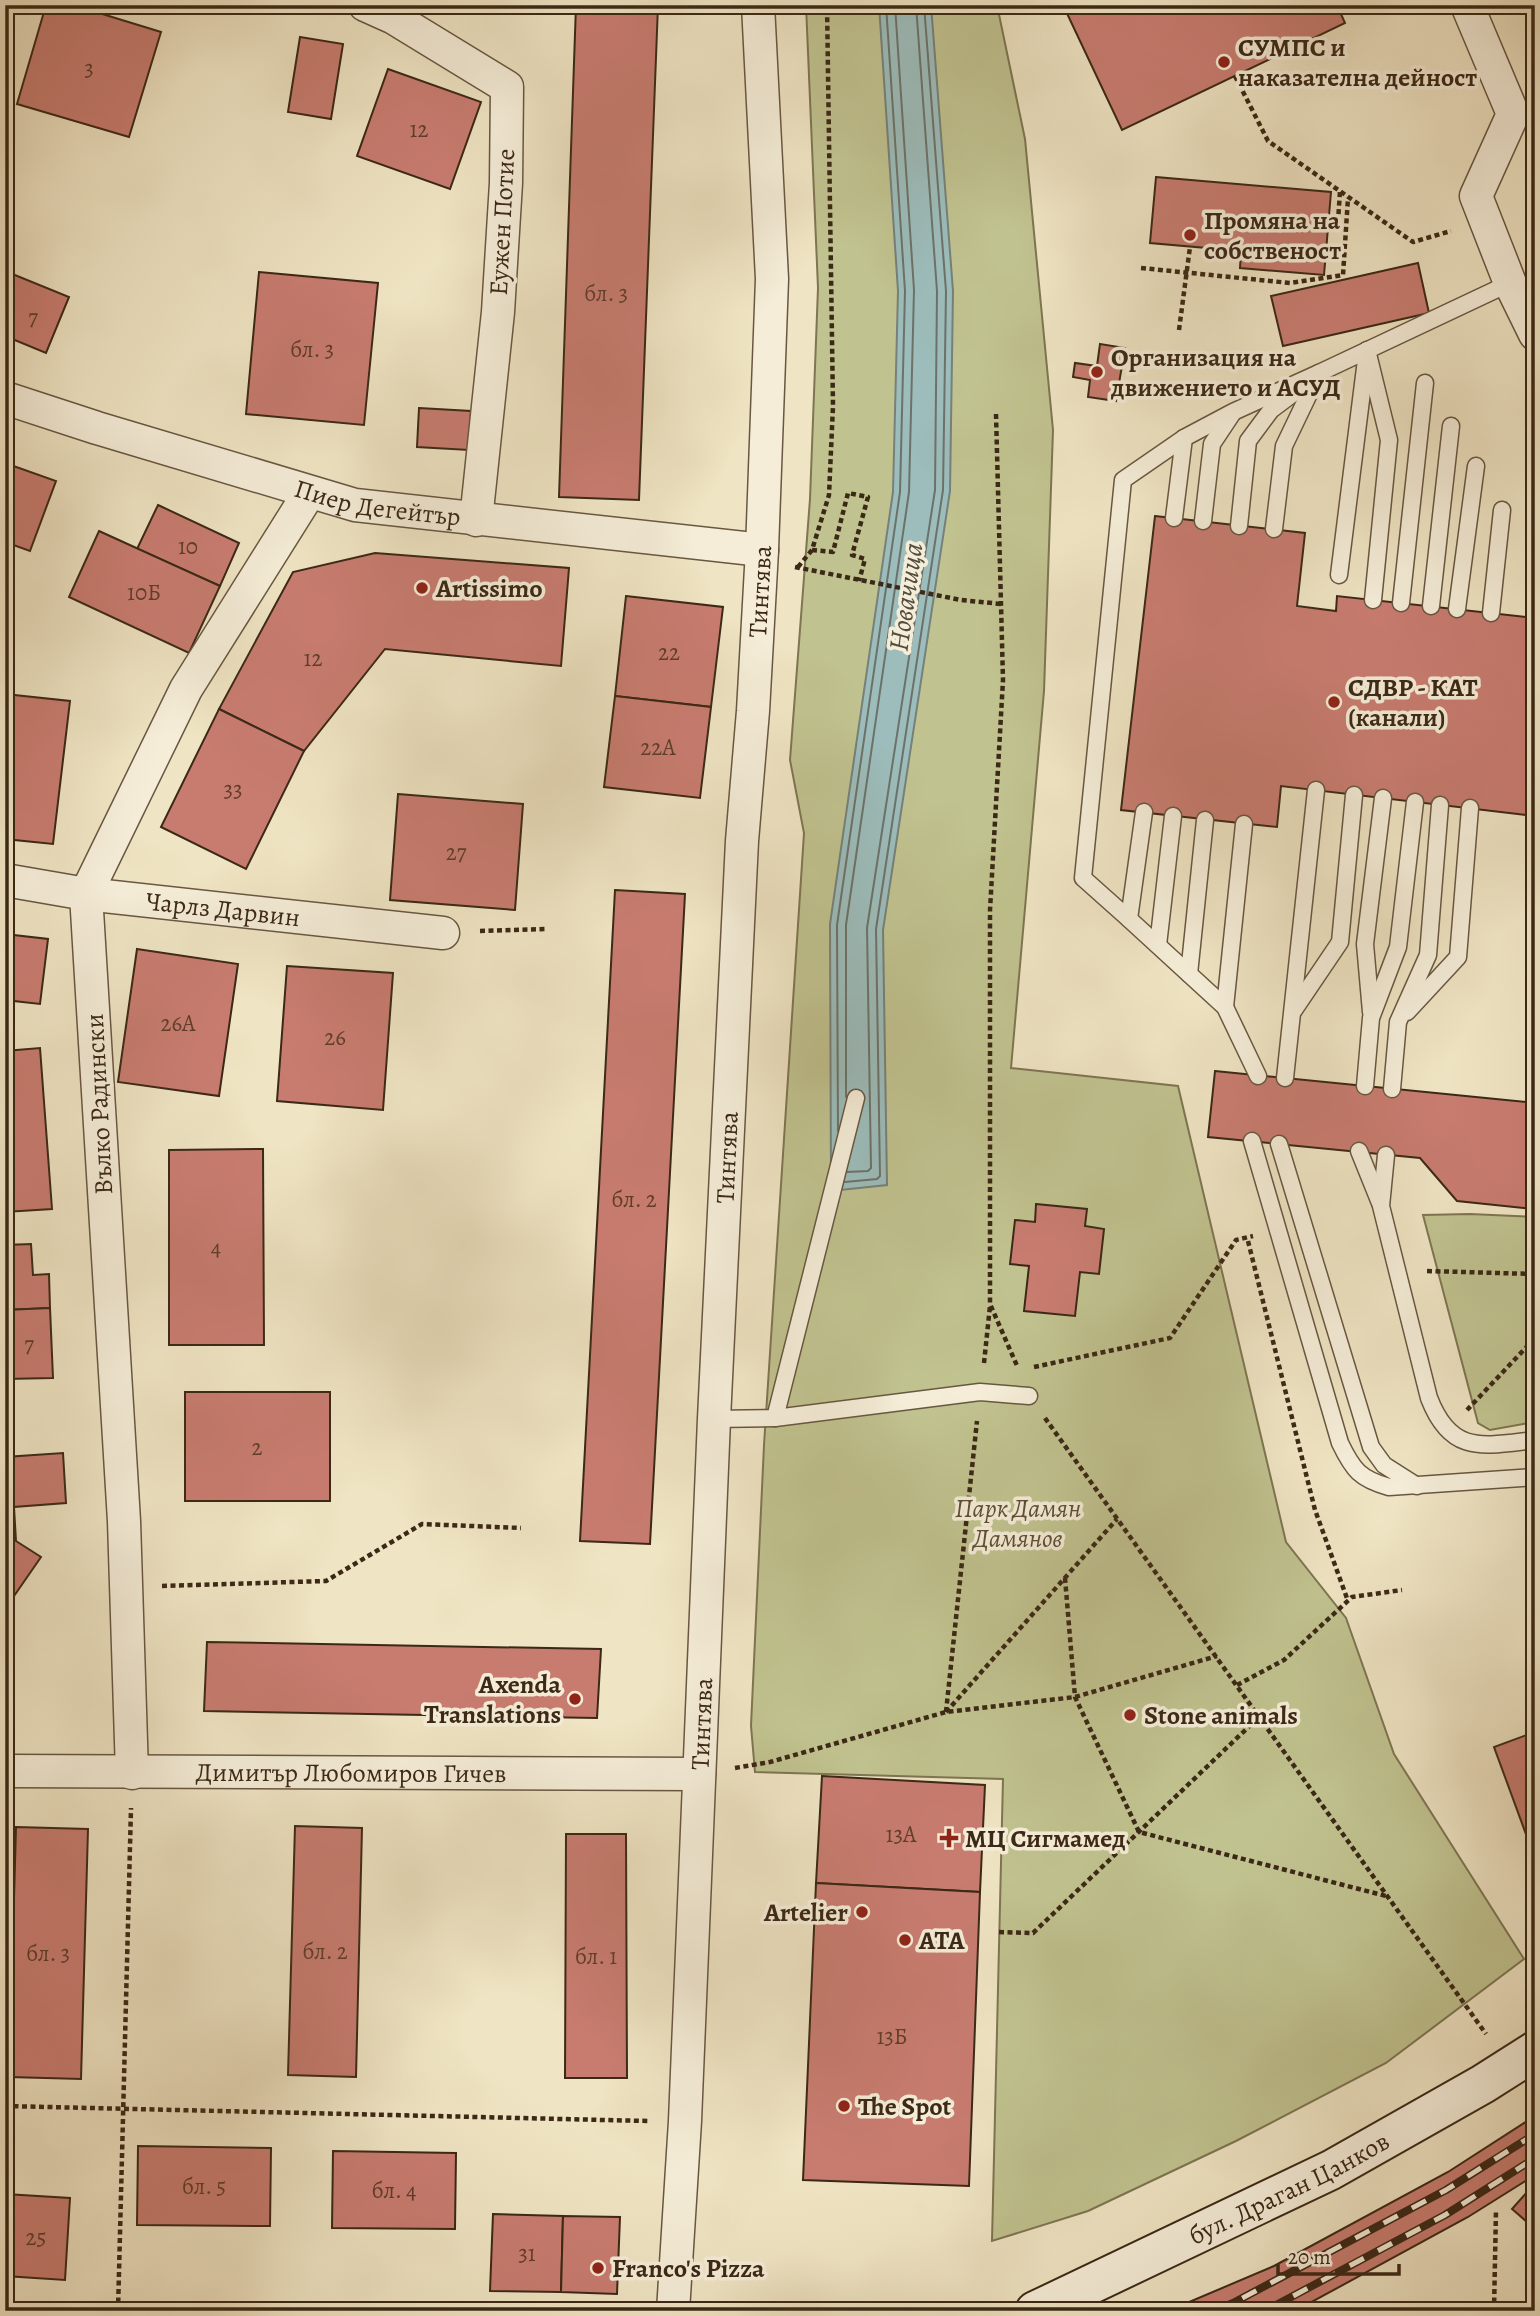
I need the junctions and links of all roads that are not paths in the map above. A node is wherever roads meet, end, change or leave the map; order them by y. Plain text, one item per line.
1 (365, 5) edge
2 (758, 5) edge
3 (1467, 5) edge
4 (1510, 283) junction
5 (1535, 334) edge
6 (1367, 350) junction
7 (1319, 373) junction
8 (1425, 383) dead end
9 (5, 398) edge
10 (1233, 412) junction
11 (1451, 426) dead end
12 (1184, 438) junction
13 (1476, 466) dead end
14 (309, 493) junction
15 (1502, 510) dead end
16 (1174, 518) dead end
17 (476, 520) junction
18 (1203, 521) dead end
19 (1238, 526) dead end
20 (1274, 529) dead end
21 (762, 550) junction
22 (1339, 575) dead end
23 (1373, 600) dead end
24 (1401, 603) dead end
25 (1431, 606) dead end
26 (1457, 610) dead end
27 (1491, 613) dead end
28 (1316, 790) dead end
29 (1354, 795) dead end
30 (1382, 798) dead end
31 (1415, 802) dead end
32 (1440, 805) dead end
33 (1470, 808) dead end
34 (1144, 812) dead end
35 (1173, 816) dead end
36 (1205, 820) dead end
37 (1244, 824) dead end
38 (5, 880) edge
39 (86, 894) junction
40 (1129, 919) junction
41 (443, 933) dead end
42 (1157, 945) junction
43 (1189, 974) junction
44 (1225, 1007) junction
45 (1292, 1012) junction
46 (1371, 1017) junction
47 (1398, 1022) junction
48 (1258, 1076) dead end
49 (1285, 1078) dead end
50 (1365, 1086) dead end
51 (1392, 1089) dead end
52 (856, 1098) dead end
53 (1252, 1141) dead end
54 (1279, 1144) dead end
55 (1359, 1151) dead end
56 (1386, 1155) dead end
57 (1381, 1206) junction
58 (1029, 1396) road end
59 (714, 1419) junction
60 (775, 1419) junction
61 (1535, 1440) edge
62 (1535, 1477) edge
63 (1417, 1486) junction
64 (5, 1771) edge
65 (132, 1773) junction
66 (699, 1774) junction
67 (1535, 2051) edge
68 (1052, 2303) edge
69 (673, 2311) edge

1 - 17 street, Еужен Потие
2 - 21 street, Тинтява
3 - 4 street
4 - 5 street
4 - 6 lane
6 - 7 lane
6 - 22 lane
6 - 23 lane
7 - 10 lane
7 - 19 lane
7 - 20 lane
8 - 24 lane
9 - 14 street, Пиер Дегейтър
10 - 12 lane
10 - 18 lane
11 - 25 lane
12 - 16 lane
12 - 40 lane
13 - 26 lane
14 - 17 street, Пиер Дегейтър
14 - 39 street, Вълко Радински
15 - 27 lane
17 - 21 street, Пиер Дегейтър
21 - 59 street, Тинтява
28 - 45 lane
29 - 45 lane
30 - 46 lane
31 - 46 lane
32 - 47 lane
33 - 47 lane
34 - 40 lane
35 - 42 lane
36 - 43 lane
37 - 44 lane
38 - 39 street, Чарлз Дарвин
39 - 41 street, Чарлз Дарвин
39 - 65 street, Вълко Радински
40 - 42 lane
42 - 43 lane
43 - 44 lane
44 - 48 lane
45 - 49 lane
46 - 50 lane
47 - 51 lane
52 - 60 lane
53 - 63 lane
54 - 63 lane
55 - 57 lane
56 - 57 lane
57 - 61 lane
58 - 60 lane
59 - 60 lane
59 - 66 street, Тинтява
62 - 63 lane
64 - 65 street, Димитър Любомиров Гичев
65 - 66 street, Димитър Любомиров Гичев
66 - 69 street, Тинтява
67 - 68 main road, бул. Драган Цанков

